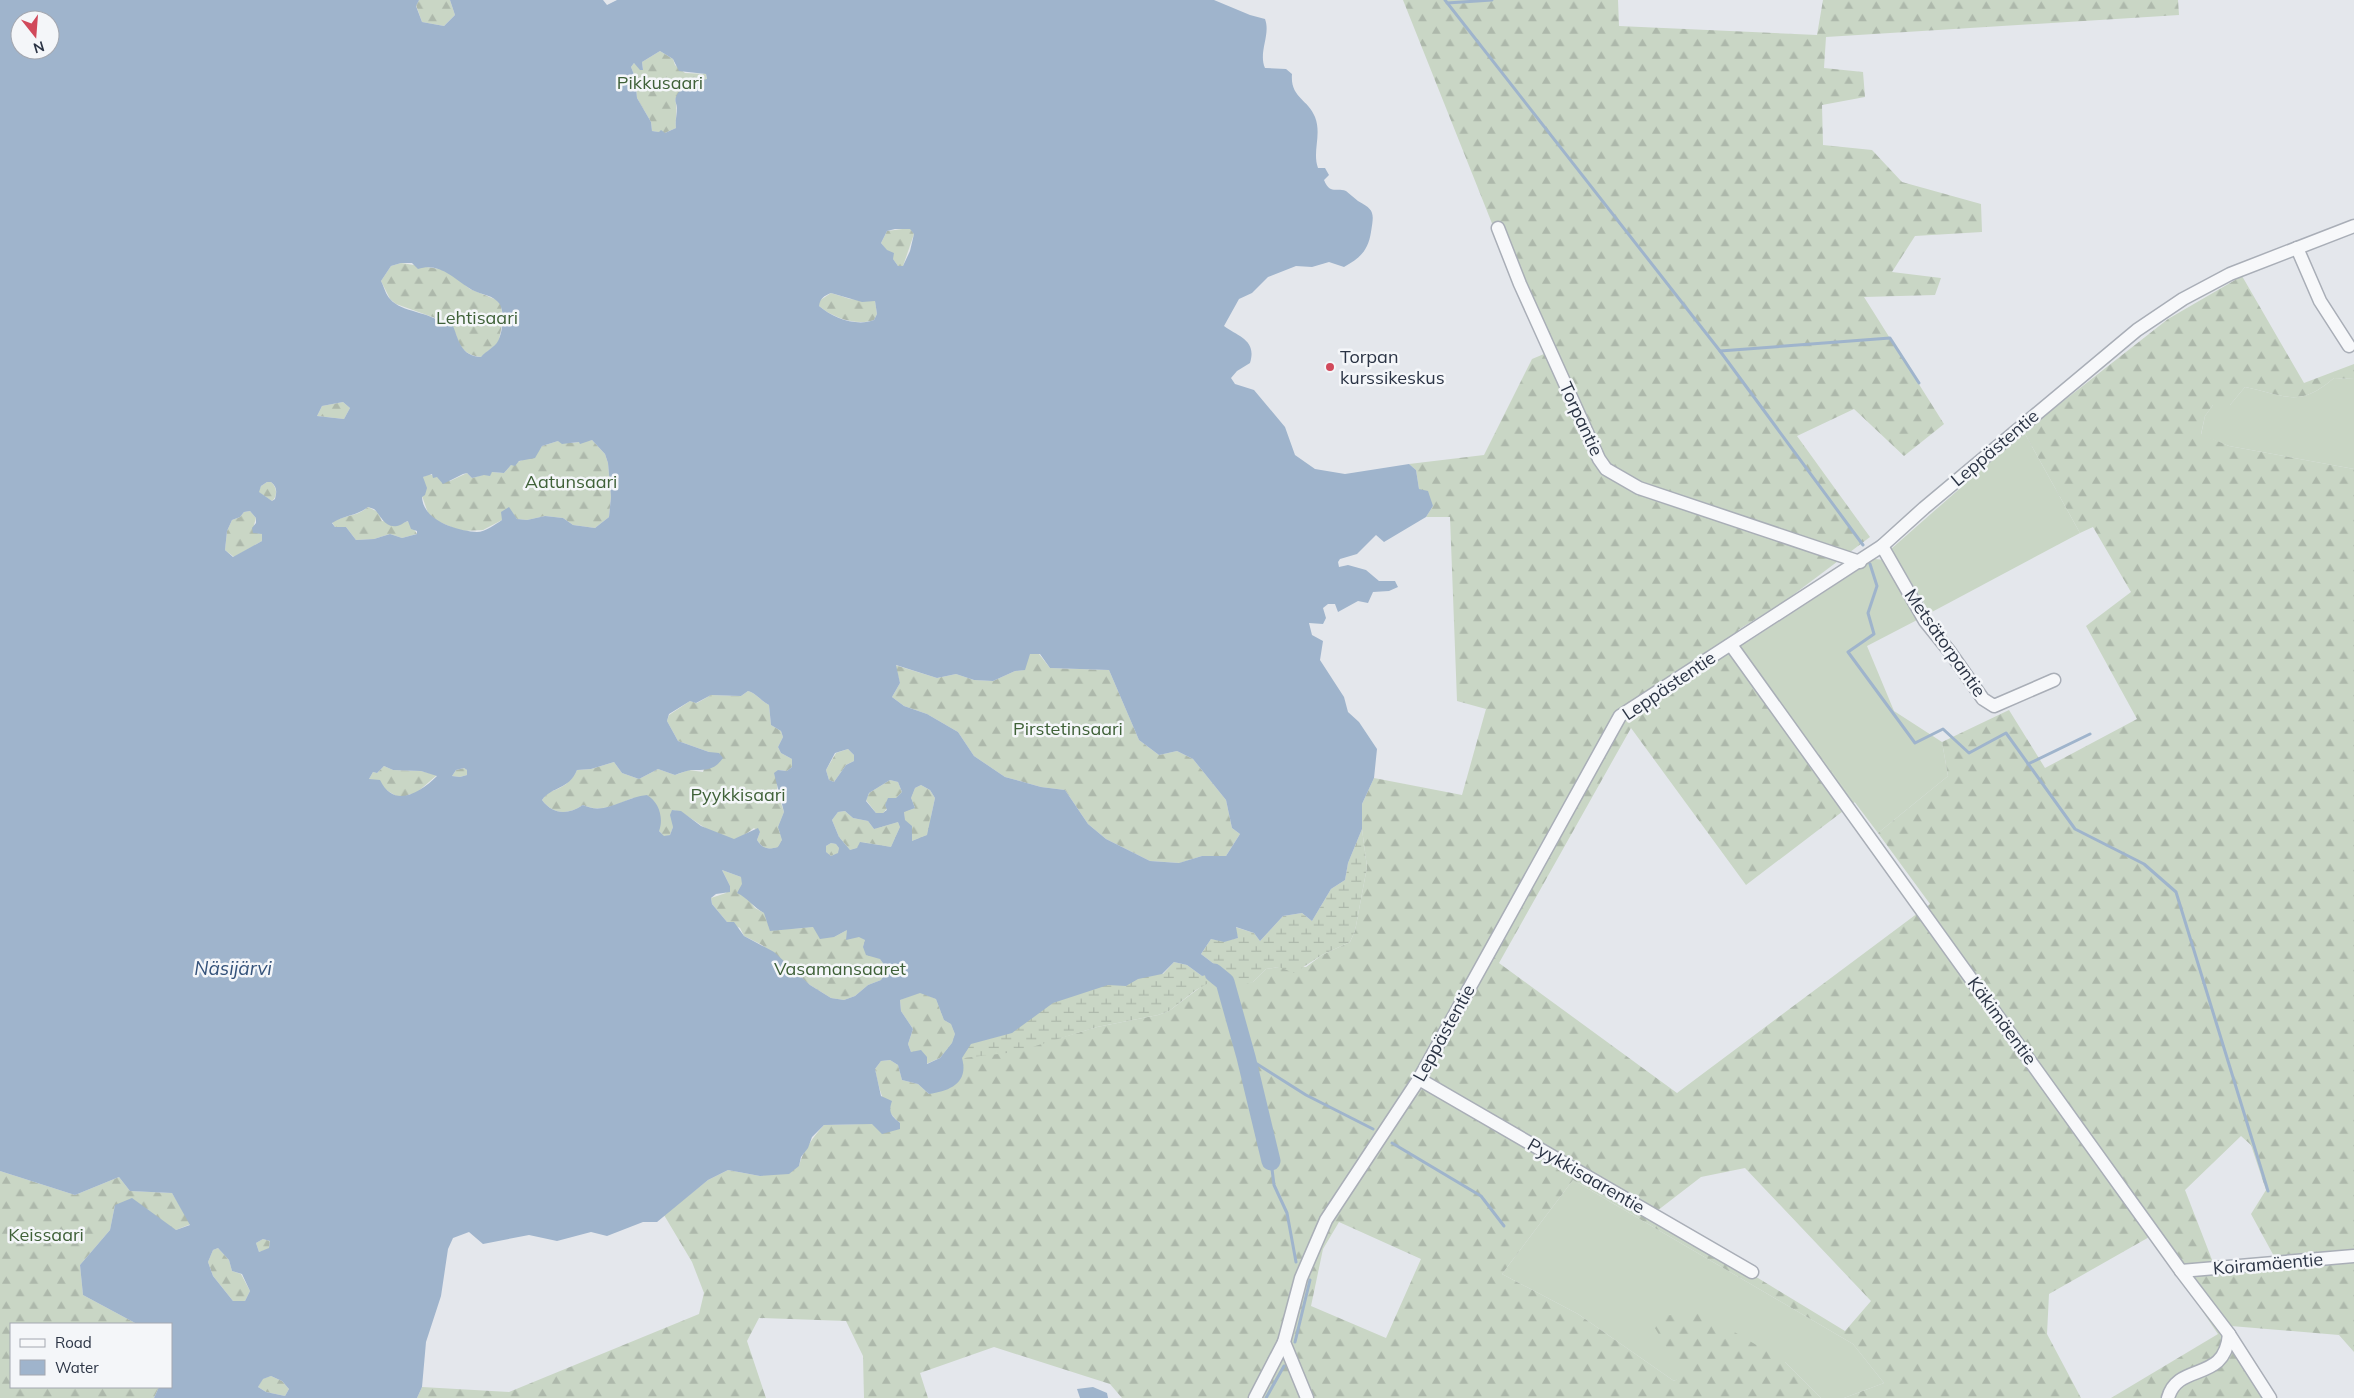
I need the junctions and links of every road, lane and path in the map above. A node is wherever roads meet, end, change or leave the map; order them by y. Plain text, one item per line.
1 (2354, 226) edge
2 (1498, 228) dead end
3 (2297, 248) junction
4 (2349, 346) dead end
5 (1882, 546) junction
6 (1860, 562) junction
7 (1732, 644) junction
8 (2054, 680) dead end
9 (1419, 1079) junction
10 (2354, 1256) edge
11 (2181, 1271) junction
12 (1752, 1272) dead end
13 (2229, 1334) junction
14 (1284, 1342) junction
15 (1255, 1398) edge
16 (1307, 1398) edge
17 (2168, 1398) edge
18 (2270, 1398) edge

1 - 3 street, Leppästentie
2 - 6 street, Torpantie
3 - 4 street
3 - 5 street, Leppästentie
5 - 6 street, Leppästentie
5 - 8 street, Metsätorpantie
6 - 7 street, Leppästentie
7 - 9 street, Leppästentie
7 - 11 street, Käkimäentie
9 - 12 street, Pyykkisaarentie
9 - 14 street, Leppästentie
10 - 11 street, Koiramäentie
11 - 13 street, Käkimäentie
13 - 17 street
13 - 18 street, Käkimäentie
14 - 15 street, Leppästentie
14 - 16 street

